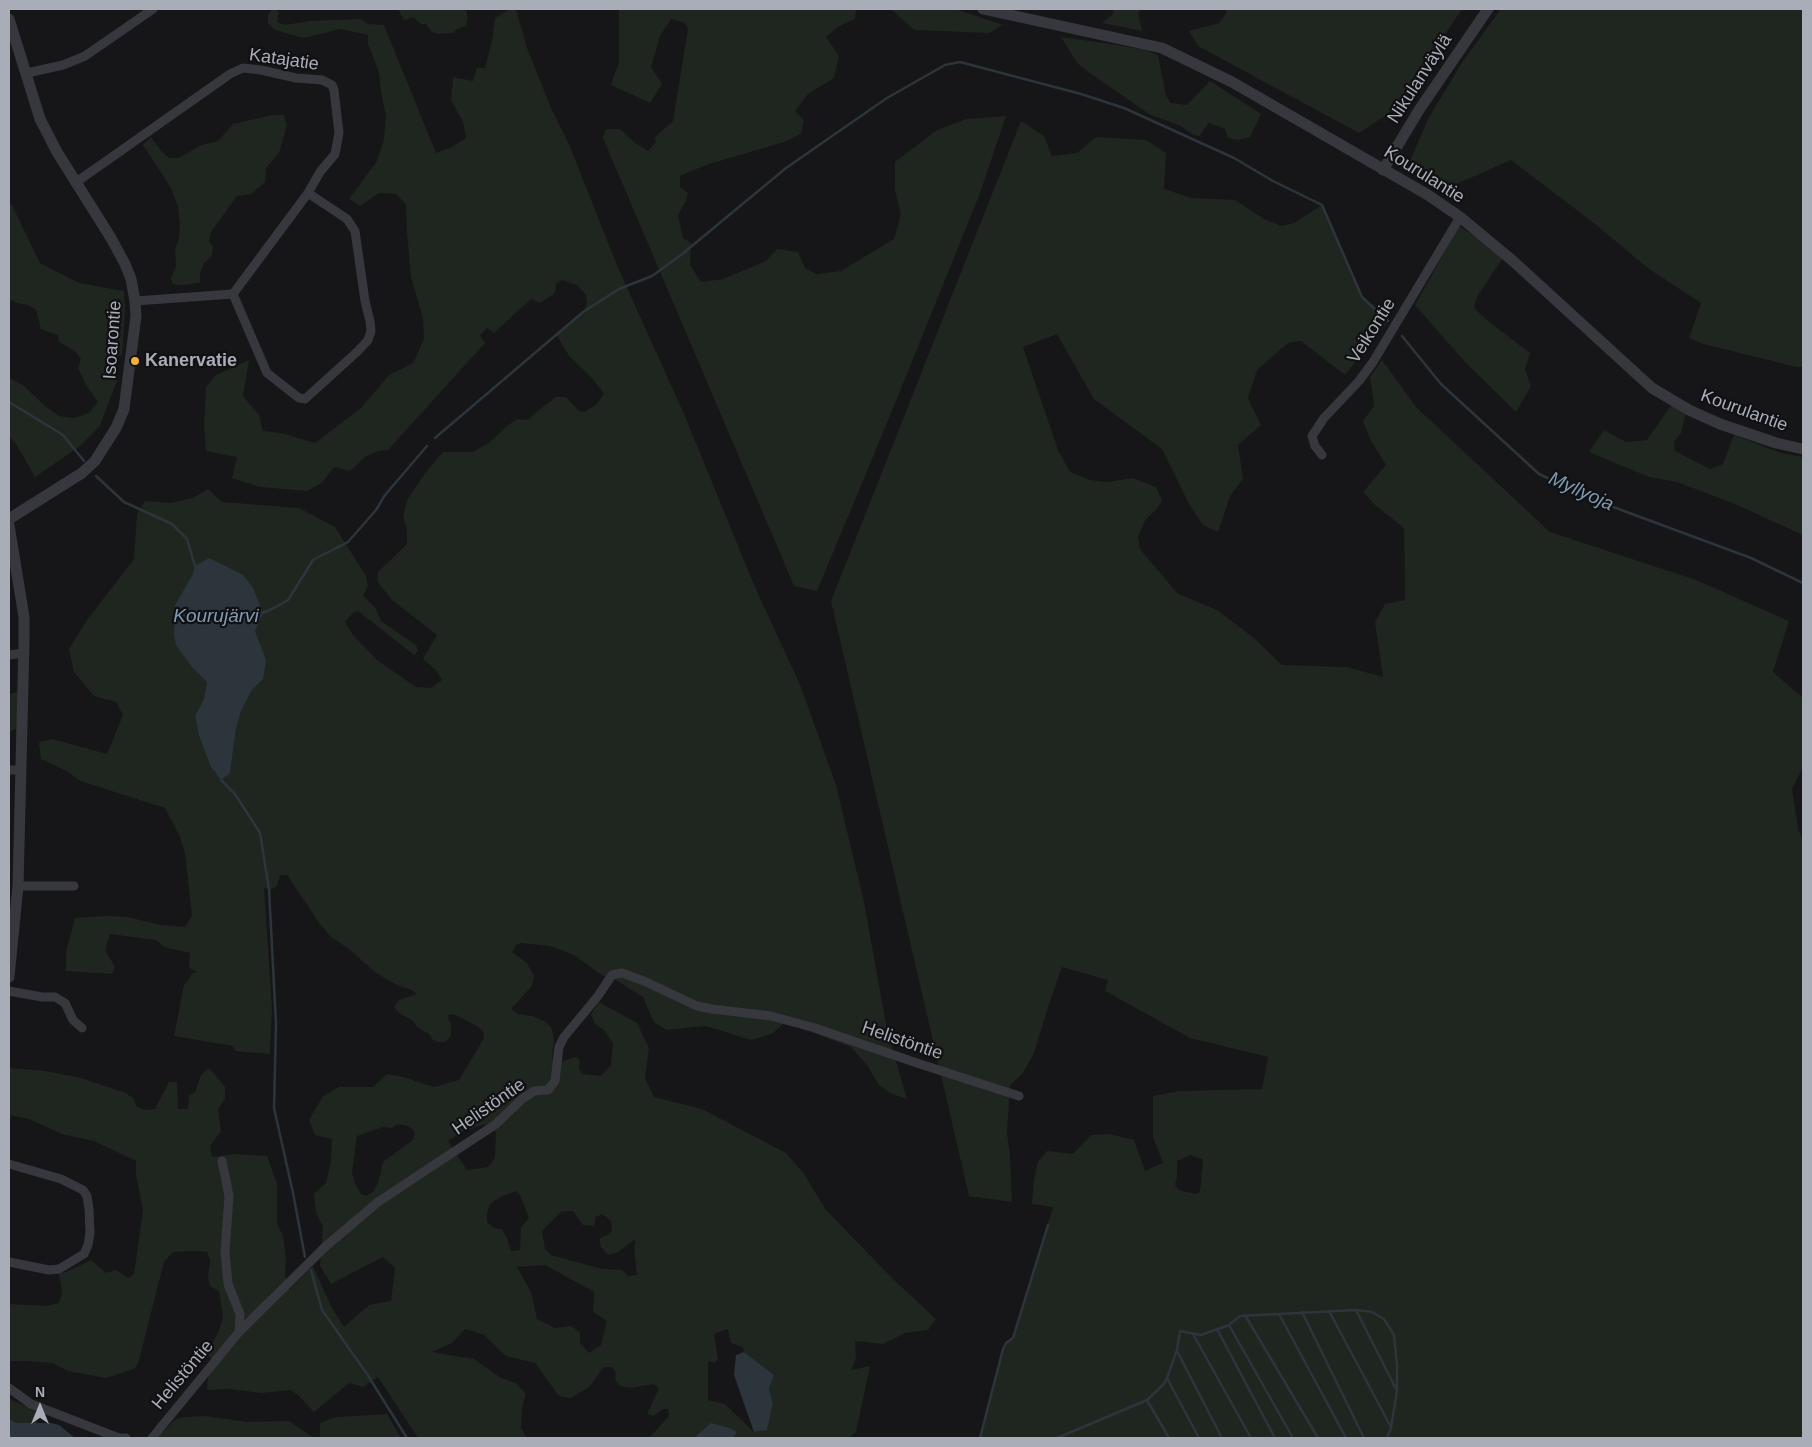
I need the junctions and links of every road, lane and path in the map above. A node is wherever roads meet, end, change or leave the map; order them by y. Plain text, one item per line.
1 (153, 9) edge
2 (983, 9) edge
3 (1488, 9) edge
4 (9, 18) edge
5 (27, 73) junction
6 (1383, 170) junction
7 (75, 183) junction
8 (308, 193) junction
9 (1460, 217) junction
10 (233, 294) junction
11 (135, 301) junction
12 (1803, 449) edge
13 (1322, 455) dead end
14 (9, 519) edge
15 (9, 524) edge
16 (24, 653) junction
17 (9, 655) edge
18 (14, 770) edge
19 (18, 886) junction
20 (74, 886) dead end
21 (9, 977) edge
22 (9, 991) edge
23 (82, 1028) dead end
24 (1019, 1096) dead end
25 (222, 1162) dead end
26 (9, 1164) edge
27 (9, 1262) edge
28 (239, 1332) junction
29 (9, 1388) edge
30 (126, 1438) edge
31 (152, 1438) edge

1 - 5 street
2 - 6 street, Kourulantie
3 - 6 street, Nikulanväylä
4 - 5 street, Isoarontie
5 - 7 street, Isoarontie
6 - 9 street, Kourulantie
7 - 8 street, Katajatie
7 - 11 street, Isoarontie
8 - 10 street, Katajatie
8 - 10 street
9 - 12 street, Kourulantie
9 - 13 street, Veikontie
10 - 11 street
11 - 14 street, Isoarontie
15 - 16 street
16 - 17 street
16 - 18 street
18 - 19 street
19 - 20 street
19 - 21 street
22 - 23 street
24 - 28 street, Helistöntie
25 - 28 street
26 - 27 street
28 - 31 street, Helistöntie
29 - 30 street

